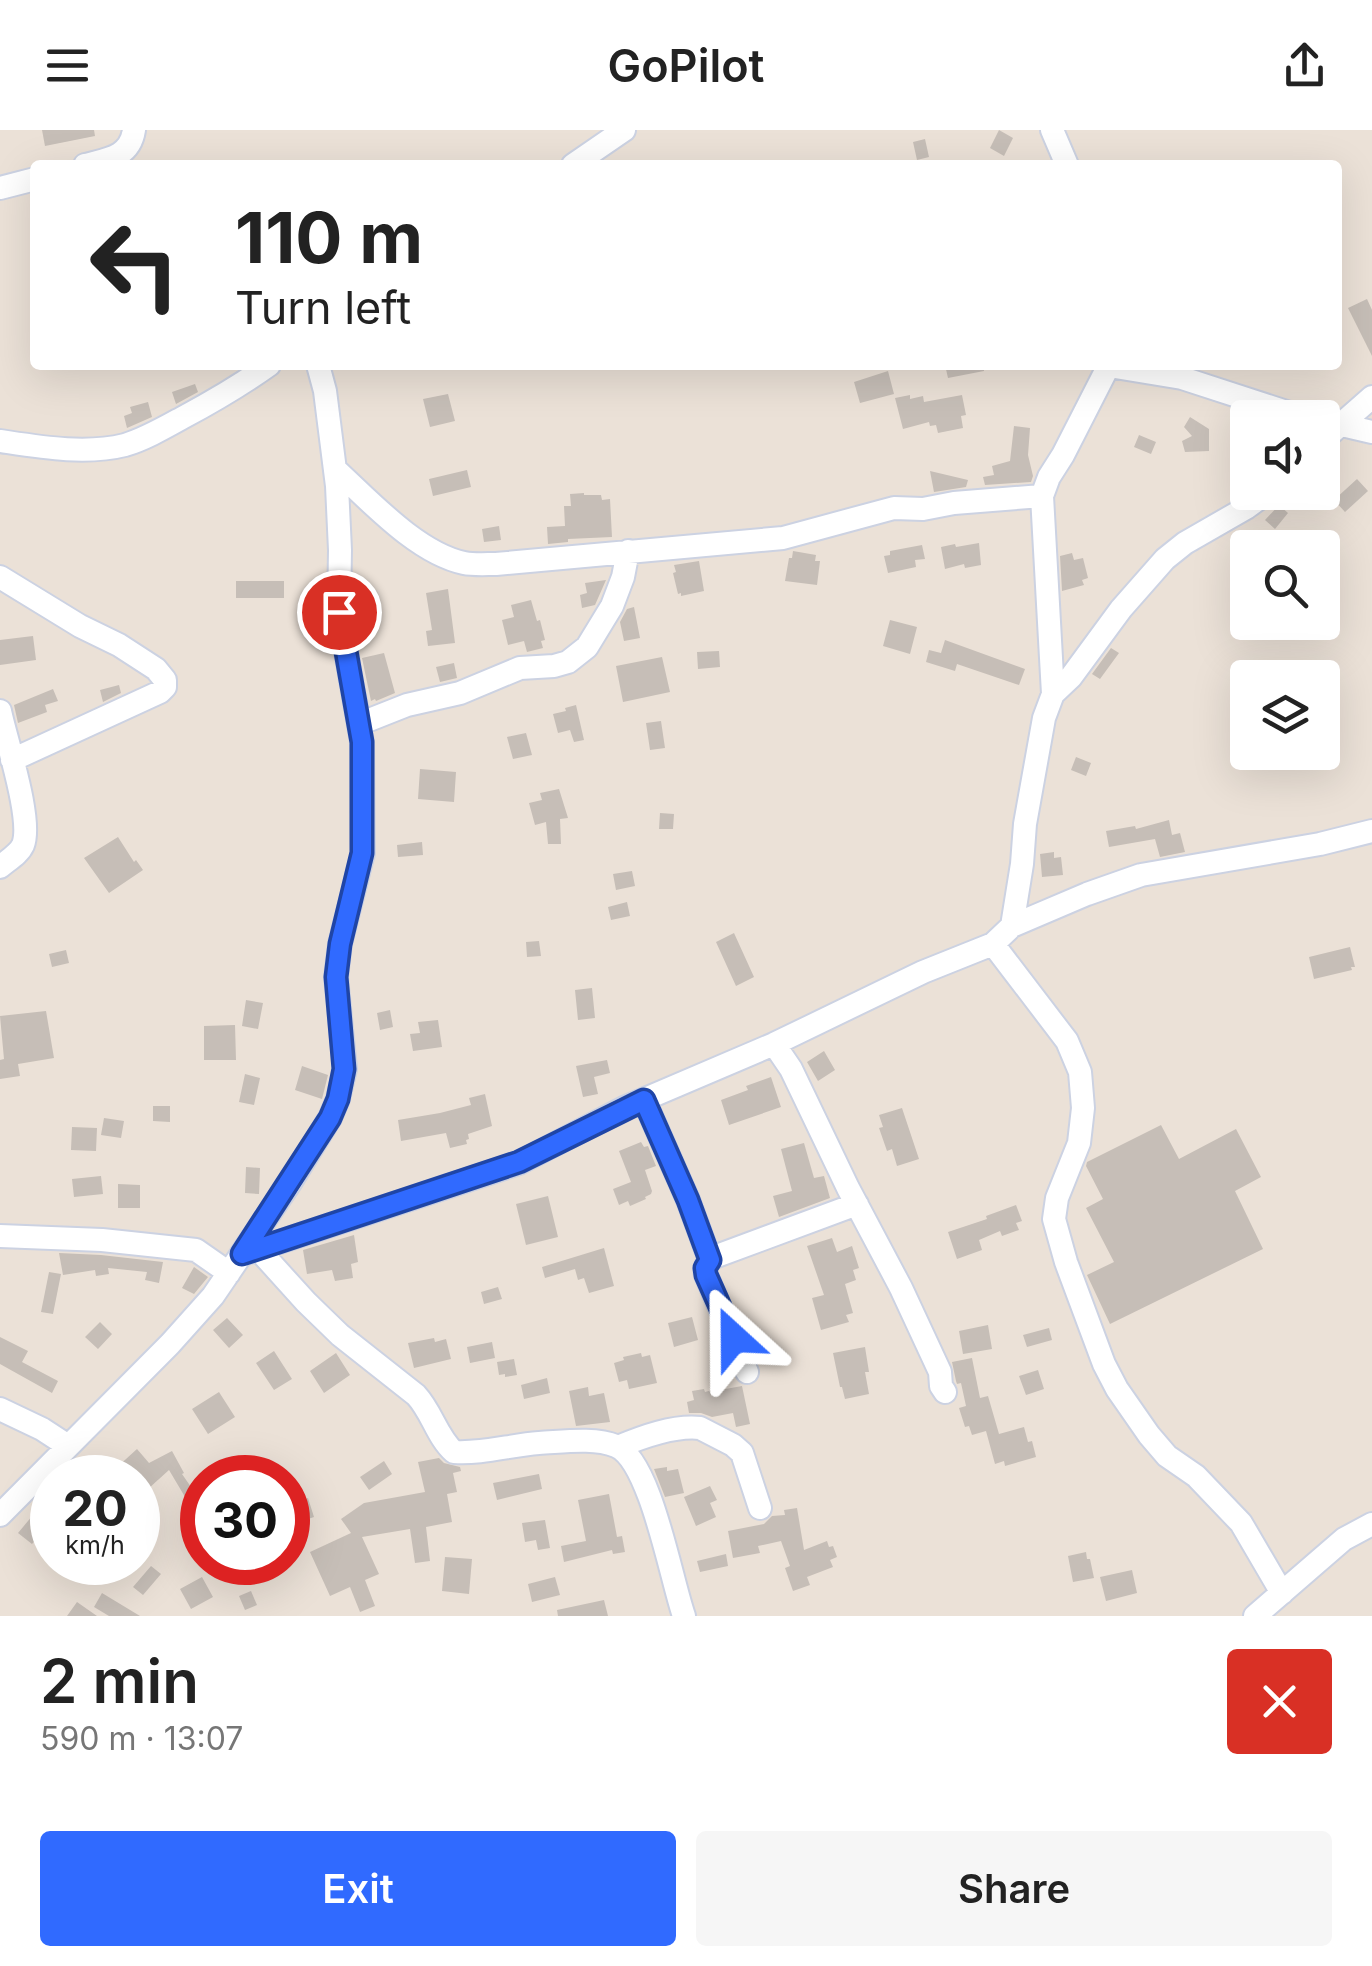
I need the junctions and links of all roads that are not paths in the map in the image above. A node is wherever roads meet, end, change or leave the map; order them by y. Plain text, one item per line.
1 (134, 130) edge
2 (624, 130) edge
3 (1052, 130) edge
4 (104, 160) edge
5 (580, 160) edge
6 (1065, 160) edge
7 (30, 180) edge
8 (0, 188) edge
9 (262, 370) edge
10 (319, 370) edge
11 (1107, 370) edge
12 (1133, 370) edge
13 (1372, 397) edge
14 (1250, 400) edge
15 (1340, 423) edge
16 (1340, 431) edge
17 (1372, 432) edge
18 (0, 442) edge
19 (335, 469) junction
20 (1042, 496) junction
21 (1243, 510) edge
22 (628, 551) junction
23 (0, 577) edge
24 (1053, 694) junction
25 (0, 711) edge
26 (358, 724) junction
27 (12, 760) junction
28 (1372, 831) edge
29 (0, 867) edge
30 (1012, 926) junction
31 (993, 944) junction
32 (774, 1044) junction
33 (644, 1100) junction
34 (856, 1204) junction
35 (0, 1236) edge
36 (243, 1259) junction
37 (710, 1260) junction
38 (747, 1372) dead end
39 (945, 1392) dead end
40 (0, 1408) edge
41 (68, 1446) junction
42 (618, 1447) junction
43 (760, 1508) dead end
44 (0, 1515) edge
45 (1369, 1530) edge
46 (1282, 1593) junction
47 (684, 1616) edge
48 (1254, 1616) edge

1 - 4 street
2 - 5 street
3 - 6 street
7 - 8 street
9 - 18 street
10 - 19 street
11 - 20 street
12 - 14 street
13 - 15 street
16 - 17 street
19 - 22 street
19 - 26 street
20 - 22 street
20 - 24 street
21 - 24 street
22 - 26 street
23 - 27 street
24 - 30 street
25 - 27 street
26 - 36 street
27 - 29 street
28 - 30 street
30 - 31 street
31 - 32 street
31 - 46 street
32 - 33 street
32 - 34 street
33 - 36 street
33 - 37 street
34 - 37 street
34 - 39 street
35 - 36 street
36 - 41 street
36 - 42 street
37 - 38 street
40 - 41 street
41 - 44 street
42 - 43 street
42 - 47 street
45 - 46 street
46 - 48 street

